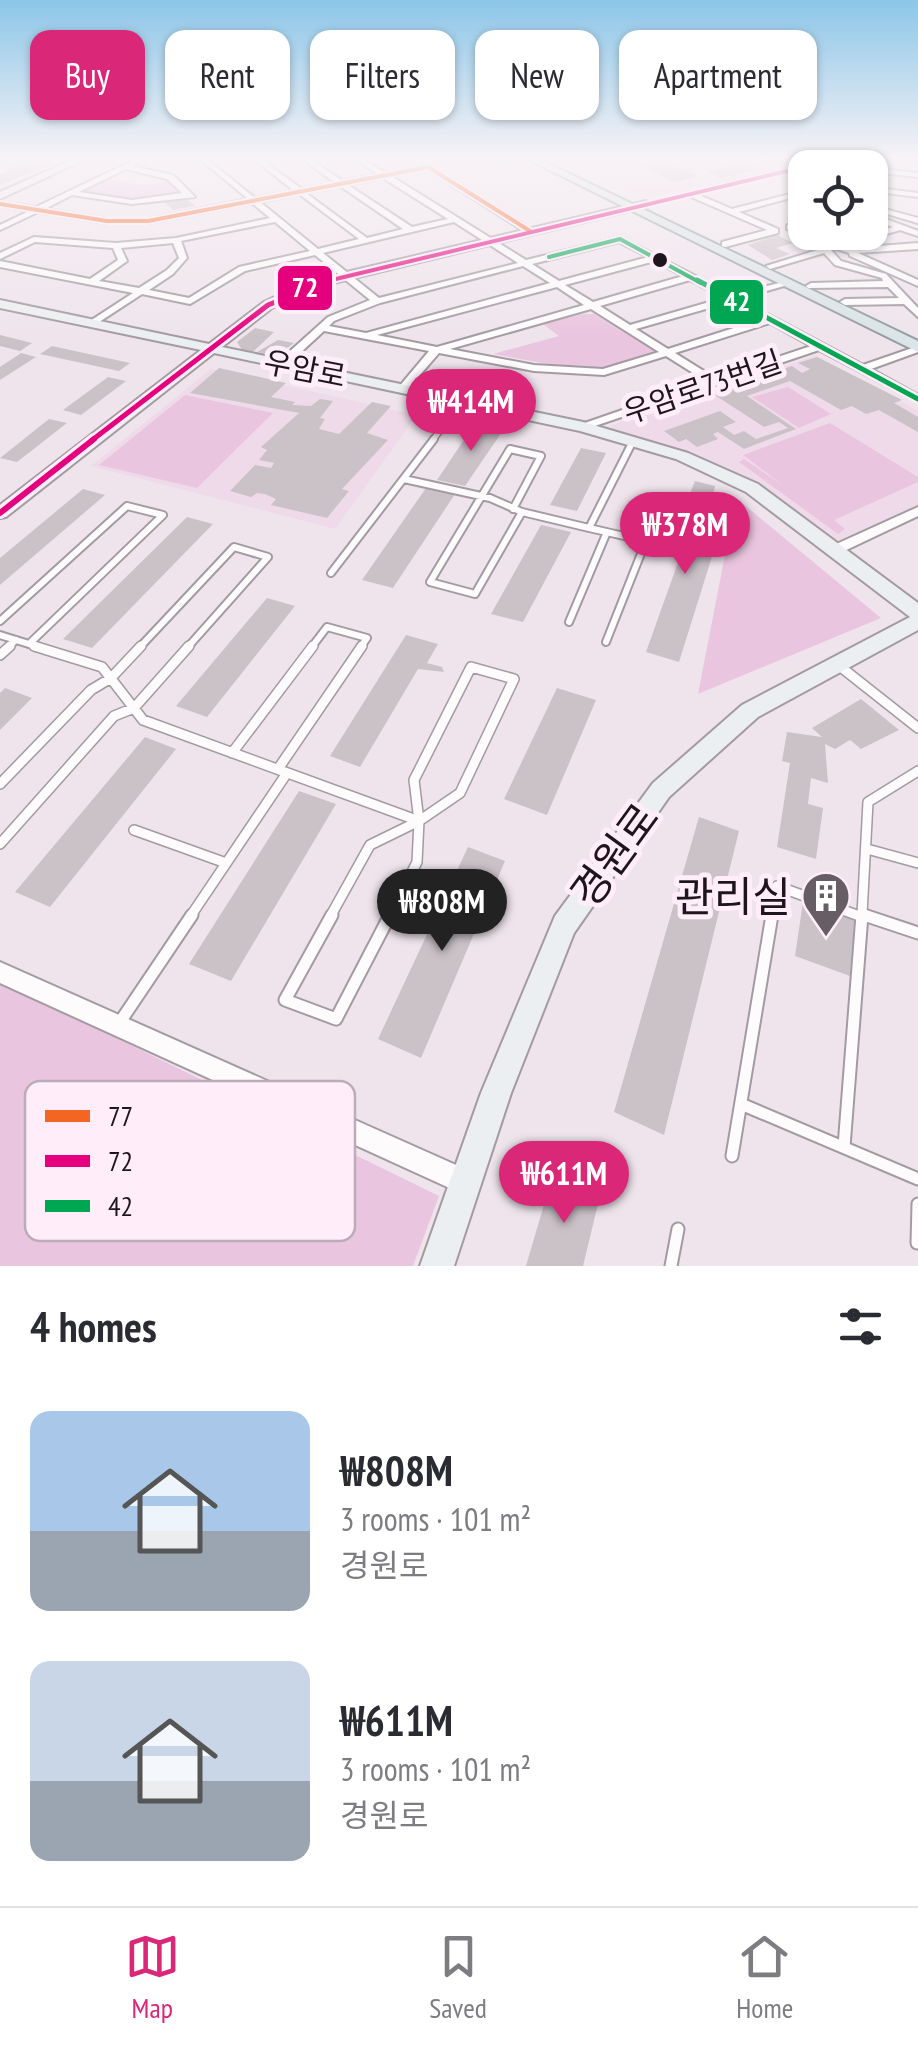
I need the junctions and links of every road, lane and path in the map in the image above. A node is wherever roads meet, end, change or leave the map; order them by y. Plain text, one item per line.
1 (74, 219) edge
2 (115, 219) edge
3 (153, 219) edge
4 (276, 219) joint
5 (337, 219) edge
6 (394, 219) edge
7 (511, 219) edge
8 (580, 219) edge
9 (667, 219) edge
10 (670, 219) edge
11 (746, 219) edge
12 (454, 220) joint
13 (888, 222) edge
14 (62, 225) dead end
15 (901, 227) junction
16 (788, 228) edge
17 (410, 230) junction
18 (530, 231) junction
19 (774, 231) junction
20 (888, 231) edge
21 (48, 232) dead end
22 (918, 234) edge
23 (34, 239) junction
24 (176, 240) junction
25 (365, 240) junction
26 (488, 240) junction
27 (724, 244) junction
28 (116, 246) junction
29 (888, 246) edge
30 (918, 246) edge
31 (315, 250) junction
32 (823, 250) edge
33 (836, 250) edge
34 (0, 256) edge
35 (656, 258) junction
36 (525, 263) junction
37 (0, 264) edge
38 (770, 266) junction
39 (344, 276) junction
40 (691, 277) junction
41 (888, 277) junction
42 (91, 282) junction
43 (788, 282) junction
44 (918, 283) edge
45 (558, 284) junction
46 (811, 286) junction
47 (139, 292) junction
48 (732, 298) junction
49 (904, 300) junction
50 (377, 301) junction
51 (845, 302) junction
52 (0, 304) edge
53 (592, 306) junction
54 (918, 314) edge
55 (770, 320) junction
56 (93, 323) junction
57 (322, 328) junction
58 (628, 328) junction
59 (364, 336) junction
60 (918, 338) edge
61 (820, 346) junction
62 (211, 348) junction
63 (918, 348) edge
64 (436, 350) junction
65 (668, 354) junction
66 (283, 363) junction
67 (862, 369) junction
68 (714, 382) junction
69 (403, 388) junction
70 (918, 399) edge
71 (583, 426) junction
72 (442, 428) dead end
73 (633, 441) junction
74 (404, 479) junction
75 (482, 496) junction
76 (664, 502) dead end
77 (517, 510) junction
78 (918, 512) edge
79 (0, 514) edge
80 (589, 528) junction
81 (607, 532) junction
82 (646, 541) junction
83 (837, 549) junction
84 (331, 573) dead end
85 (918, 613) edge
86 (0, 621) edge
87 (918, 621) edge
88 (569, 622) dead end
89 (0, 634) edge
90 (16, 640) junction
91 (606, 642) dead end
92 (29, 644) junction
93 (0, 655) edge
94 (838, 664) junction
95 (111, 678) junction
96 (134, 708) junction
97 (918, 728) edge
98 (232, 753) junction
99 (282, 771) junction
100 (918, 771) edge
101 (0, 784) edge
102 (419, 821) junction
103 (134, 830) dead end
104 (0, 844) edge
105 (867, 849) junction
106 (918, 862) edge
107 (226, 864) junction
108 (862, 914) junction
109 (918, 933) edge
110 (0, 972) edge
111 (118, 1026) junction
112 (240, 1081) edge
113 (740, 1104) junction
114 (355, 1133) edge
115 (844, 1147) junction
116 (732, 1156) dead end
117 (918, 1179) edge
118 (465, 1182) junction
119 (918, 1204) edge
120 (678, 1230) dead end
121 (917, 1243) edge
122 (437, 1266) edge
123 (672, 1266) edge

1 - 14 street
2 - 3 street
4 - 24 street
4 - 31 street
5 - 25 street
6 - 17 street
7 - 18 street
8 - 18 street
9 - 43 main road
10 - 27 main road
11 - 19 street
12 - 17 street
12 - 26 street
13 - 15 street
15 - 20 street
15 - 22 street
16 - 19 street
17 - 25 street
18 - 26 street
19 - 27 street
21 - 23 street
23 - 28 street
23 - 34 street
24 - 28 street
24 - 47 street
25 - 31 street
26 - 36 street
26 - 39 street
27 - 38 main road
28 - 42 street
29 - 30 street
31 - 39 street
31 - 47 street
32 - 38 street
33 - 41 street
35 - 36 street
35 - 40 street
35 - 45 street
36 - 45 street
36 - 50 street
37 - 42 street
38 - 46 main road
39 - 50 street
39 - 62 street
40 - 48 street
40 - 53 street
41 - 44 street
41 - 46 street
41 - 49 street
42 - 47 street
43 - 48 street
43 - 63 main road
45 - 53 street
45 - 59 street
46 - 51 main road
47 - 56 street
48 - 55 street
48 - 58 street
49 - 51 street
49 - 54 street
50 - 57 street
51 - 60 main road
52 - 56 street, 우암로
53 - 58 street
53 - 64 street
55 - 61 street
55 - 65 street
56 - 62 street, 우암로
57 - 59 street
57 - 66 street
58 - 65 street
59 - 64 street
61 - 67 street
61 - 68 street, 우암로73번길
62 - 66 street, 우암로
62 - 79 street
63 - 67 street
64 - 65 street
64 - 69 street
65 - 68 street
66 - 69 street, 우암로
67 - 70 street
68 - 71 street, 우암로73번길
69 - 71 street, 우암로
71 - 73 street, 우암로
72 - 74 lane
73 - 80 lane
73 - 83 street, 우암로
74 - 75 lane
74 - 84 lane
75 - 77 lane
75 - 77 lane
75 - 77 lane
76 - 82 lane
77 - 80 lane
78 - 83 street
80 - 81 lane
81 - 82 lane
81 - 88 lane
82 - 91 lane
83 - 85 street, 우암로
86 - 92 lane
87 - 94 street, 경원로
89 - 90 lane
90 - 92 lane
90 - 93 lane
92 - 95 lane
94 - 97 lane
94 - 118 street, 경원로
95 - 96 lane
95 - 96 lane
95 - 101 lane
96 - 98 lane
96 - 104 lane
98 - 99 lane
98 - 99 lane
99 - 102 lane
99 - 107 lane
100 - 105 lane
102 - 102 lane
102 - 102 lane
103 - 107 lane
105 - 106 lane
105 - 108 lane
107 - 111 lane
108 - 109 lane
108 - 113 lane
108 - 115 lane
110 - 111 street
111 - 112 street
113 - 115 lane
113 - 116 lane
114 - 118 street
115 - 117 lane
118 - 122 street, 경원로
119 - 121 lane
120 - 123 lane

